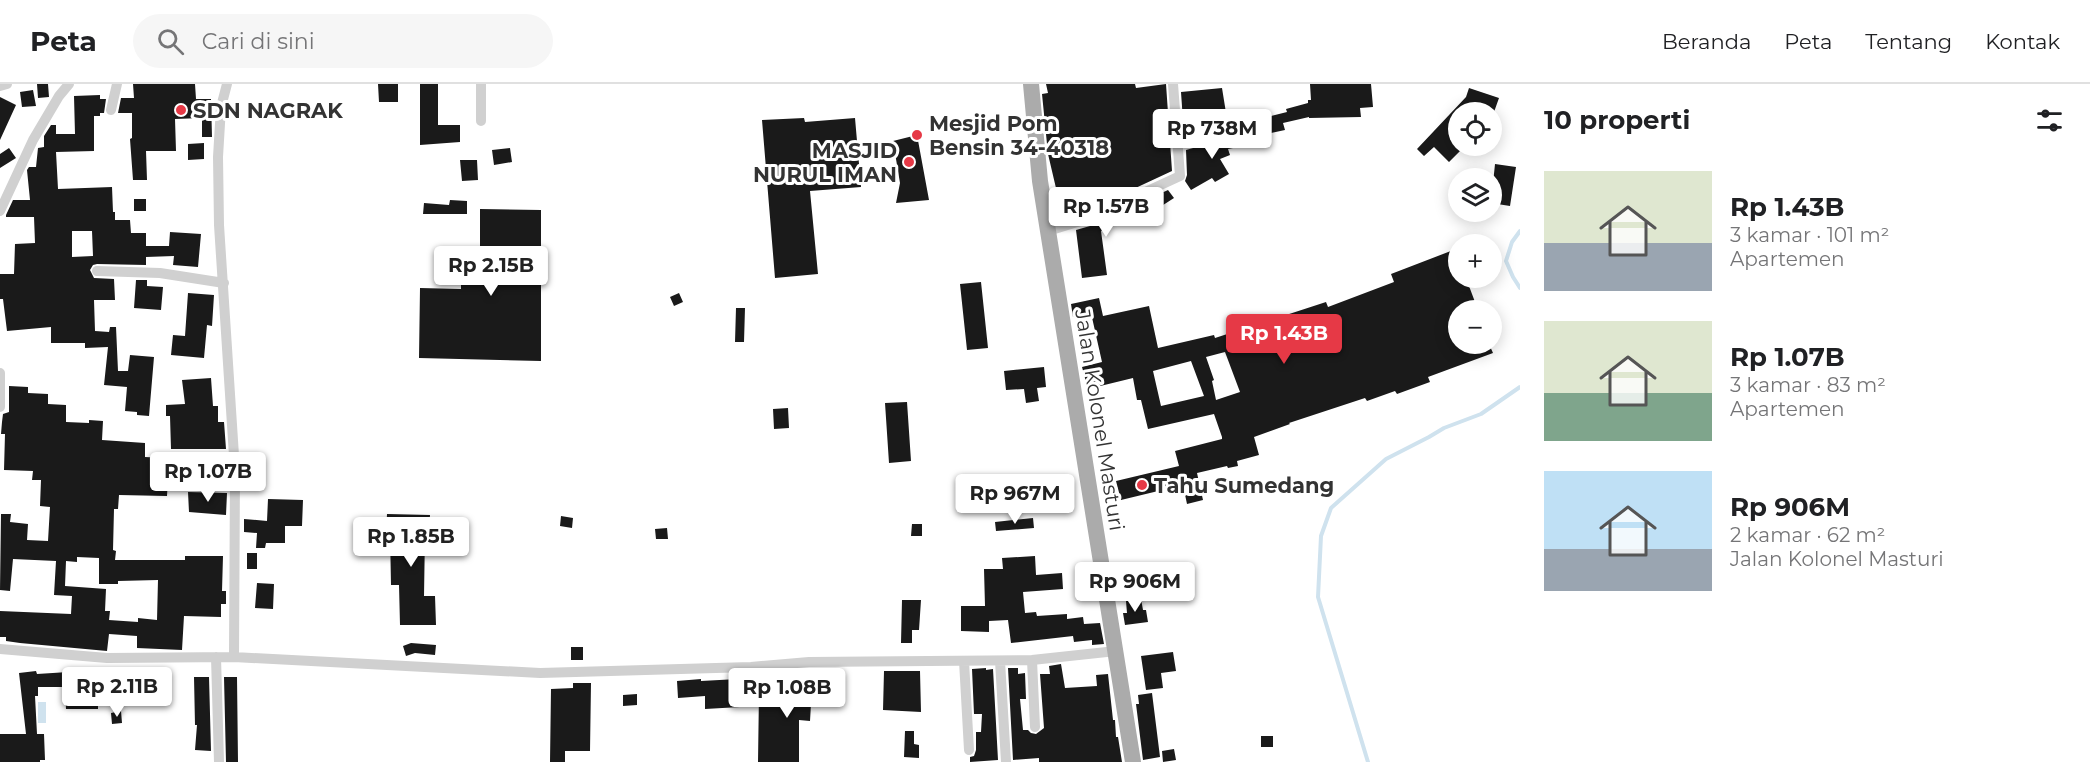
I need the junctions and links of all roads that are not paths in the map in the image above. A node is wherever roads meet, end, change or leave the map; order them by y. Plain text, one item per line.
1 (7, 84) edge
2 (69, 84) edge
3 (117, 84) edge
4 (227, 84) edge
5 (481, 84) edge
6 (1031, 84) edge
7 (1173, 84) edge
8 (0, 86) edge
9 (111, 110) dead end
10 (481, 121) dead end
11 (0, 211) edge
12 (1048, 231) junction
13 (97, 271) dead end
14 (224, 283) junction
15 (0, 373) edge
16 (0, 407) edge
17 (0, 649) edge
18 (1116, 651) junction
19 (216, 657) junction
20 (234, 657) junction
21 (1032, 660) junction
22 (964, 661) junction
23 (1000, 661) junction
24 (1035, 727) dead end
25 (969, 750) dead end
26 (219, 762) edge
27 (1006, 762) edge
28 (1133, 762) edge

1 - 8 street
2 - 11 street
3 - 9 street
4 - 14 street
5 - 10 street
6 - 12 main road, Jalan Kolonel Masturi
7 - 12 street
12 - 18 main road, Jalan Kolonel Masturi
13 - 14 street
14 - 20 street
15 - 16 street
17 - 19 street
18 - 21 street
18 - 28 main road, Jalan Kolonel Masturi
19 - 20 street
19 - 26 street
20 - 22 street
21 - 23 street
21 - 24 street
22 - 23 street
22 - 25 street
23 - 27 street

